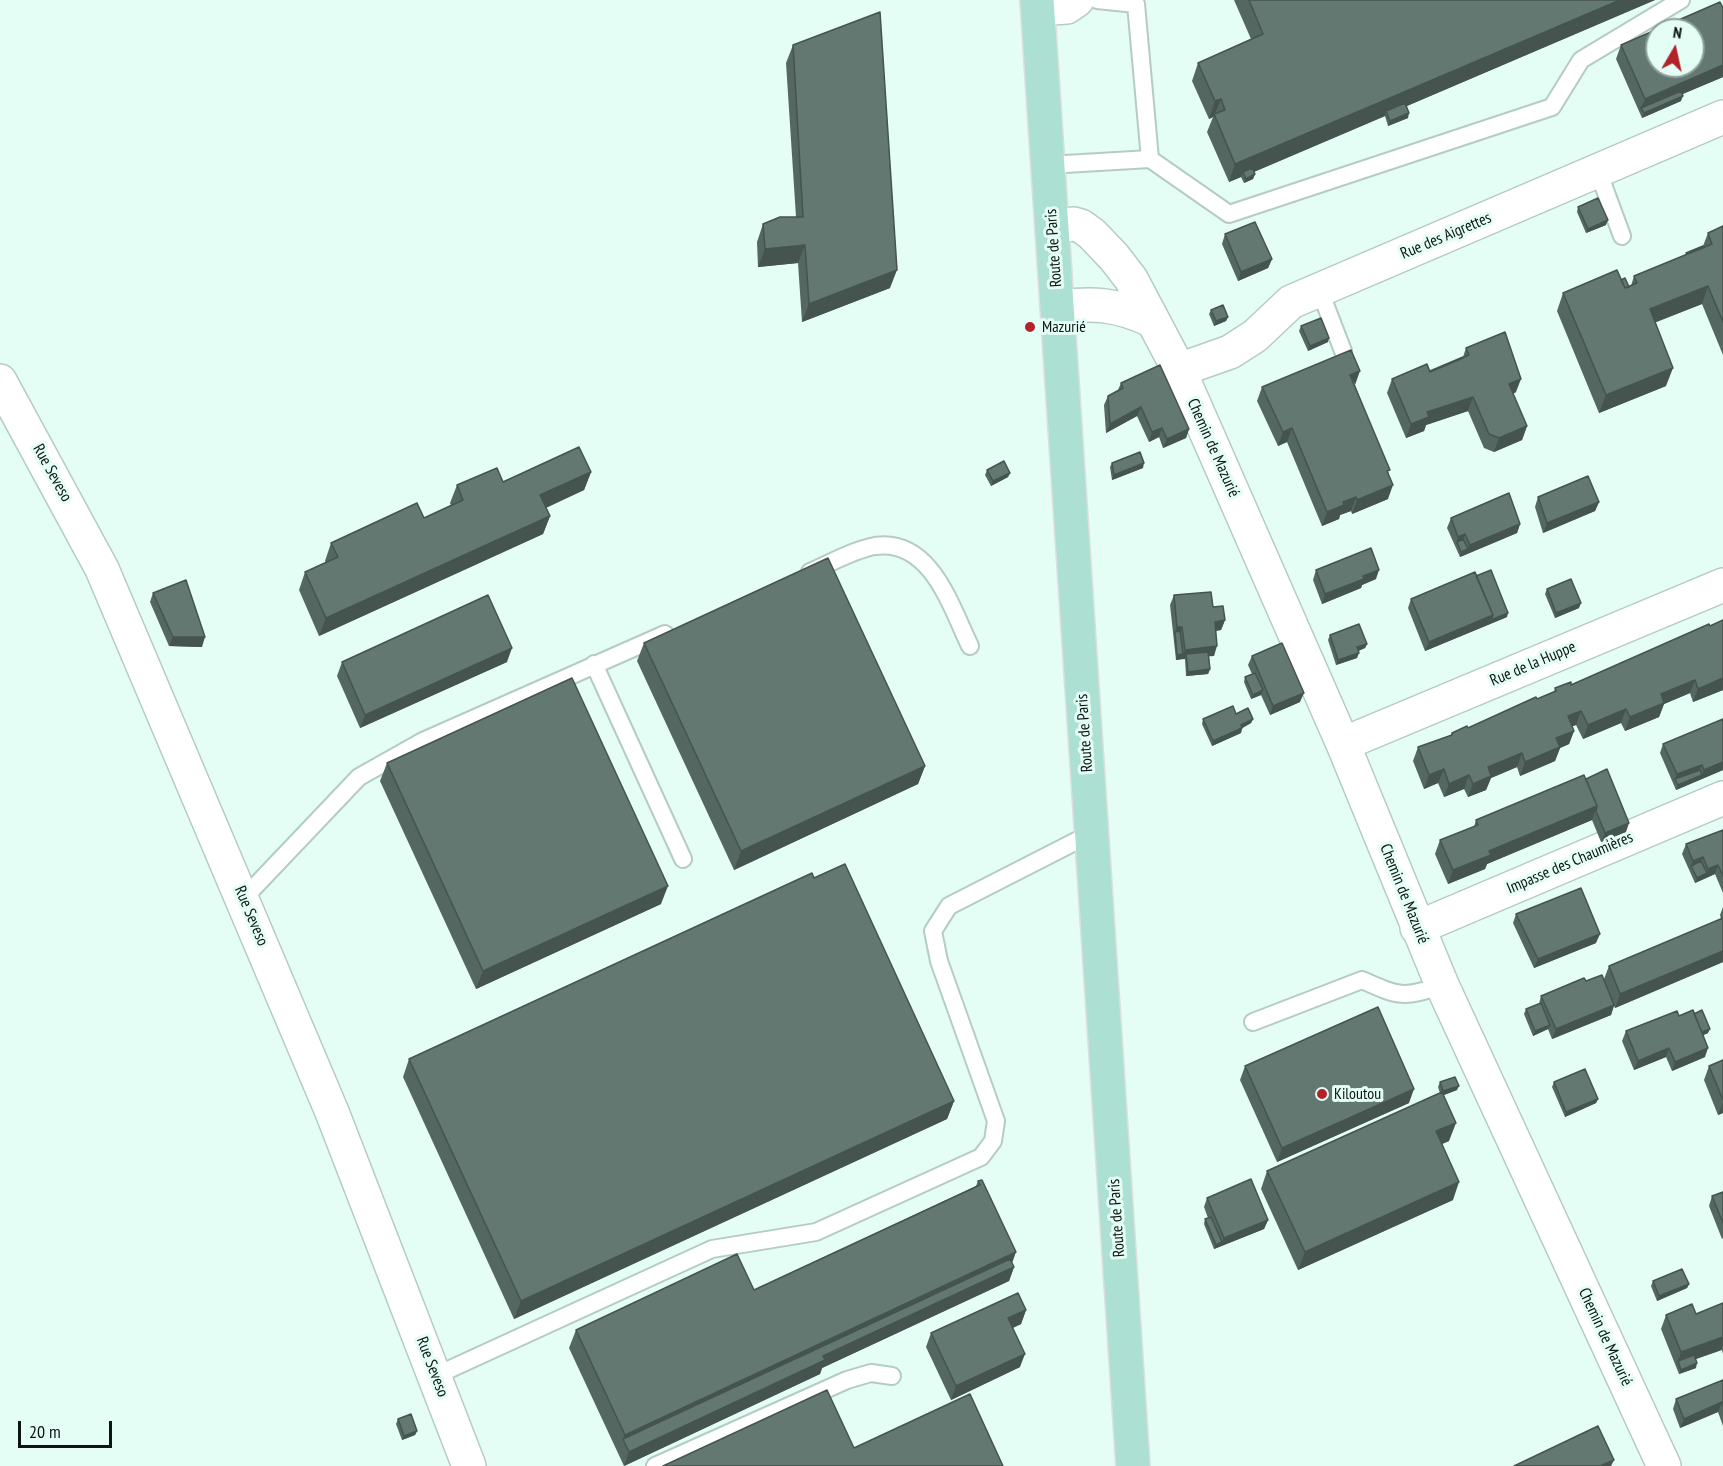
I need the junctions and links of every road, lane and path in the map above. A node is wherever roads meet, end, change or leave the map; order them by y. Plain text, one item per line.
1 (1077, 0) edge
2 (1097, 0) edge
3 (1680, 0) edge
4 (1038, 4) edge
5 (1723, 117) edge
6 (1150, 159) junction
7 (1048, 165) junction
8 (1598, 171) junction
9 (1053, 226) junction
10 (1622, 236) dead end
11 (1320, 291) junction
12 (1058, 306) junction
13 (1151, 320) junction
14 (1343, 351) edge
15 (1179, 369) junction
16 (0, 381) edge
17 (792, 579) edge
18 (1723, 585) edge
19 (682, 627) edge
20 (970, 646) dead end
21 (594, 664) junction
22 (1343, 744) junction
23 (1723, 798) edge
24 (1092, 833) junction
25 (683, 859) dead end
26 (243, 899) junction
27 (1417, 928) junction
28 (1442, 985) junction
29 (1253, 1022) dead end
30 (435, 1376) junction
31 (892, 1376) dead end
32 (469, 1466) edge
33 (655, 1466) edge
34 (1133, 1466) edge
35 (1664, 1466) edge

1 - 4 street
2 - 6 lane
3 - 6 lane
4 - 7 main road, Route de Paris
5 - 8 street, Rue des Aigrettes
6 - 7 lane
7 - 9 main road, Route de Paris
8 - 10 lane
8 - 11 street, Rue des Aigrettes
9 - 12 main road, Route de Paris
9 - 13 street, Chemin de Mazurié
11 - 14 lane
11 - 15 street, Rue des Aigrettes
12 - 13 street
12 - 24 main road, Route de Paris
13 - 15 street, Chemin de Mazurié
15 - 22 street, Chemin de Mazurié
16 - 26 street, Rue Seveso
17 - 20 lane
18 - 22 street, Rue de la Huppe
19 - 21 lane
21 - 25 lane
21 - 26 lane
22 - 27 street, Chemin de Mazurié
23 - 27 street, Impasse des Chaumières
24 - 30 lane
24 - 34 main road, Route de Paris
26 - 30 street, Rue Seveso
27 - 28 street, Chemin de Mazurié
28 - 29 lane
28 - 35 street, Chemin de Mazurié
30 - 32 street, Rue Seveso
31 - 33 lane

